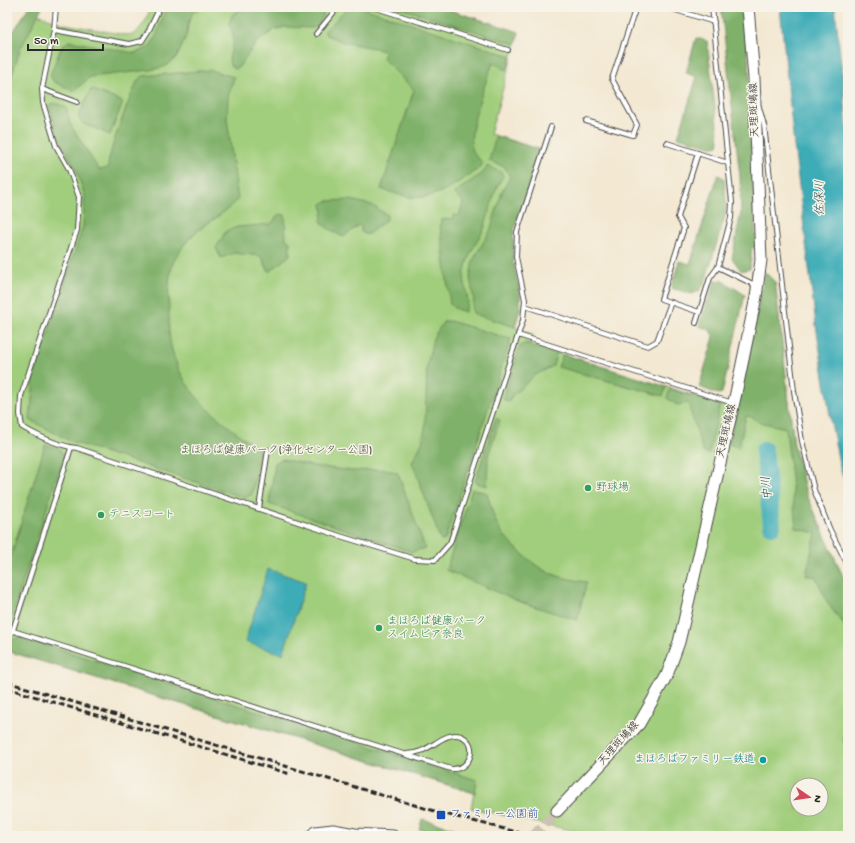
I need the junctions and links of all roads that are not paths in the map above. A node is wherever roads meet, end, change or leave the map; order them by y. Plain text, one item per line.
1 (56, 7) edge
2 (160, 7) edge
3 (338, 7) edge
4 (373, 7) edge
5 (636, 7) edge
6 (666, 7) edge
7 (712, 7) edge
8 (748, 7) edge
9 (714, 22) junction
10 (54, 30) junction
11 (316, 34) dead end
12 (508, 50) dead end
13 (42, 89) junction
14 (754, 89) junction
15 (77, 102) dead end
16 (586, 121) dead end
17 (551, 127) dead end
18 (667, 143) dead end
19 (698, 153) junction
20 (728, 163) junction
21 (718, 267) junction
22 (757, 286) junction
23 (671, 302) junction
24 (525, 306) junction
25 (700, 312) junction
26 (696, 323) dead end
27 (518, 335) junction
28 (734, 403) junction
29 (71, 448) junction
30 (268, 450) dead end
31 (259, 508) junction
32 (848, 565) edge
33 (7, 629) edge
34 (13, 630) junction
35 (7, 638) edge
36 (406, 754) junction
37 (557, 811) tunnel mouth
38 (311, 836) edge
39 (394, 836) edge

1 - 10 lane
2 - 10 lane
3 - 11 lane
4 - 12 lane
5 - 16 lane
6 - 9 lane
7 - 9 lane
8 - 14 main road, 天理斑鳩線
9 - 20 lane
10 - 13 lane
13 - 15 lane
13 - 29 lane
14 - 22 main road, 天理斑鳩線
14 - 32 lane
17 - 24 lane
18 - 19 lane
19 - 20 lane
19 - 23 lane
20 - 21 lane
21 - 22 lane
21 - 25 lane
22 - 28 main road, 天理斑鳩線
23 - 24 lane
23 - 25 lane
24 - 27 lane
25 - 26 lane
27 - 28 lane
27 - 31 lane
28 - 37 main road, 天理斑鳩線
29 - 31 lane
29 - 34 lane
30 - 31 lane
33 - 34 lane
34 - 35 lane
34 - 36 lane
36 - 36 lane
38 - 39 main road

